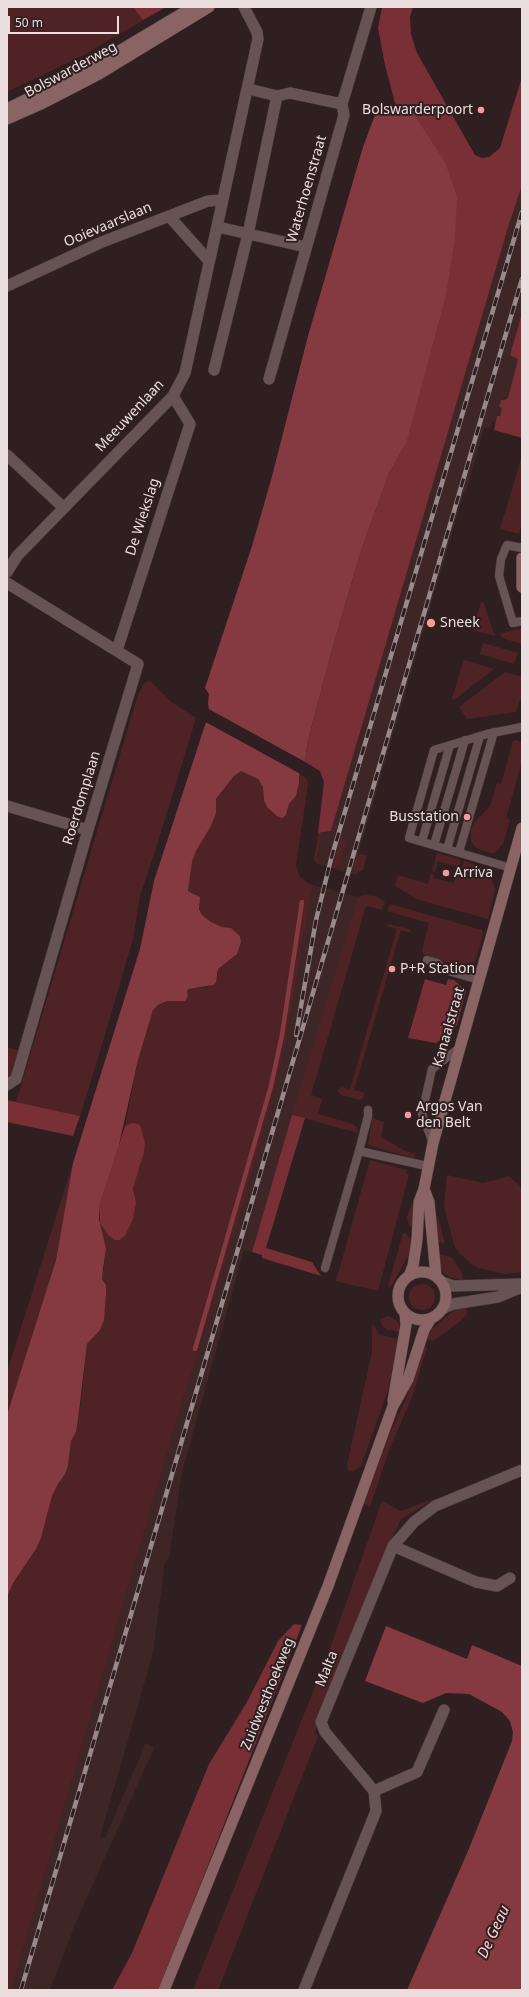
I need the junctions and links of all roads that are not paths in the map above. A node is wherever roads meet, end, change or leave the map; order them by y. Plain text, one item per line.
1 (193, 7) edge
2 (209, 7) edge
3 (244, 7) edge
4 (371, 7) edge
5 (248, 89) junction
6 (277, 96) junction
7 (342, 104) junction
8 (7, 109) edge
9 (7, 119) edge
10 (222, 200) junction
11 (169, 216) junction
12 (218, 227) junction
13 (248, 234) junction
14 (306, 247) junction
15 (209, 261) junction
16 (7, 286) edge
17 (214, 370) dead end
18 (268, 379) dead end
19 (172, 396) junction
20 (7, 455) edge
21 (64, 508) junction
22 (522, 548) edge
23 (522, 558) edge
24 (7, 572) edge
25 (7, 583) edge
26 (522, 587) edge
27 (522, 621) edge
28 (117, 650) junction
29 (522, 727) edge
30 (494, 732) junction
31 (480, 736) junction
32 (465, 740) junction
33 (450, 745) junction
34 (7, 806) edge
35 (522, 828) edge
36 (88, 830) junction
37 (422, 841) junction
38 (434, 845) junction
39 (447, 849) junction
40 (459, 852) junction
41 (510, 868) junction
42 (427, 960) dead end
43 (445, 970) junction
44 (435, 971) dead end
45 (479, 980) junction
46 (458, 1049) junction
47 (7, 1085) edge
48 (368, 1110) dead end
49 (433, 1143) junction
50 (359, 1151) junction
51 (427, 1166) junction
52 (424, 1189) junction
53 (325, 1268) dead end
54 (409, 1276) junction
55 (439, 1279) junction
56 (522, 1284) edge
57 (522, 1287) edge
58 (444, 1308) junction
59 (405, 1313) junction
60 (430, 1320) junction
61 (393, 1406) junction
62 (522, 1470) edge
63 (393, 1546) junction
64 (510, 1578) dead end
65 (444, 1710) dead end
66 (374, 1790) junction
67 (164, 1990) edge
68 (304, 1990) edge

1 - 8 main road, Bolswarderweg
2 - 9 main road, Bolswarderweg
3 - 5 street, Meeuwenlaan
4 - 7 street, Waterhoenstraat
5 - 6 street
5 - 10 street, Meeuwenlaan
6 - 7 street
6 - 13 street
7 - 14 street, Waterhoenstraat
10 - 11 street, Ooievaarslaan
10 - 12 street, Meeuwenlaan
11 - 15 street
11 - 16 street, Ooievaarslaan
12 - 13 street
12 - 15 street, Meeuwenlaan
13 - 14 street
13 - 17 street
14 - 18 street, Waterhoenstraat
15 - 19 street, Meeuwenlaan
19 - 21 street, Meeuwenlaan
19 - 28 street, De Wiekslag
20 - 21 street
21 - 24 street, Meeuwenlaan
22 - 27 lane
23 - 26 main road
25 - 28 street, Roerdomplaan
28 - 36 street, Roerdomplaan
29 - 30 lane
30 - 31 lane
30 - 40 lane
31 - 32 lane
31 - 39 lane
32 - 33 lane
32 - 38 lane
33 - 37 lane
33 - 37 lane
34 - 36 street
35 - 41 main road, Kanaalstraat
36 - 47 street, Roerdomplaan
37 - 38 lane
38 - 39 lane
39 - 40 lane
40 - 41 lane
41 - 45 main road, Kanaalstraat
42 - 43 lane
43 - 44 lane
43 - 45 lane
45 - 46 main road, Kanaalstraat
46 - 49 main road, Kanaalstraat
46 - 49 lane
48 - 50 lane
49 - 51 main road, Kanaalstraat
50 - 51 lane
50 - 53 lane
51 - 52 main road, Kanaalstraat
52 - 54 main road, Kanaalstraat
52 - 55 main road, Kanaalstraat
54 - 55 main road
54 - 59 main road
55 - 56 street
55 - 58 main road
57 - 58 street
58 - 60 main road
59 - 60 main road
59 - 61 main road, Zuidwesthoekweg
60 - 61 main road, Zuidwesthoekweg
61 - 67 main road, Zuidwesthoekweg
62 - 63 street, Malta
63 - 64 street
63 - 66 street, Malta
65 - 66 street
66 - 68 street

